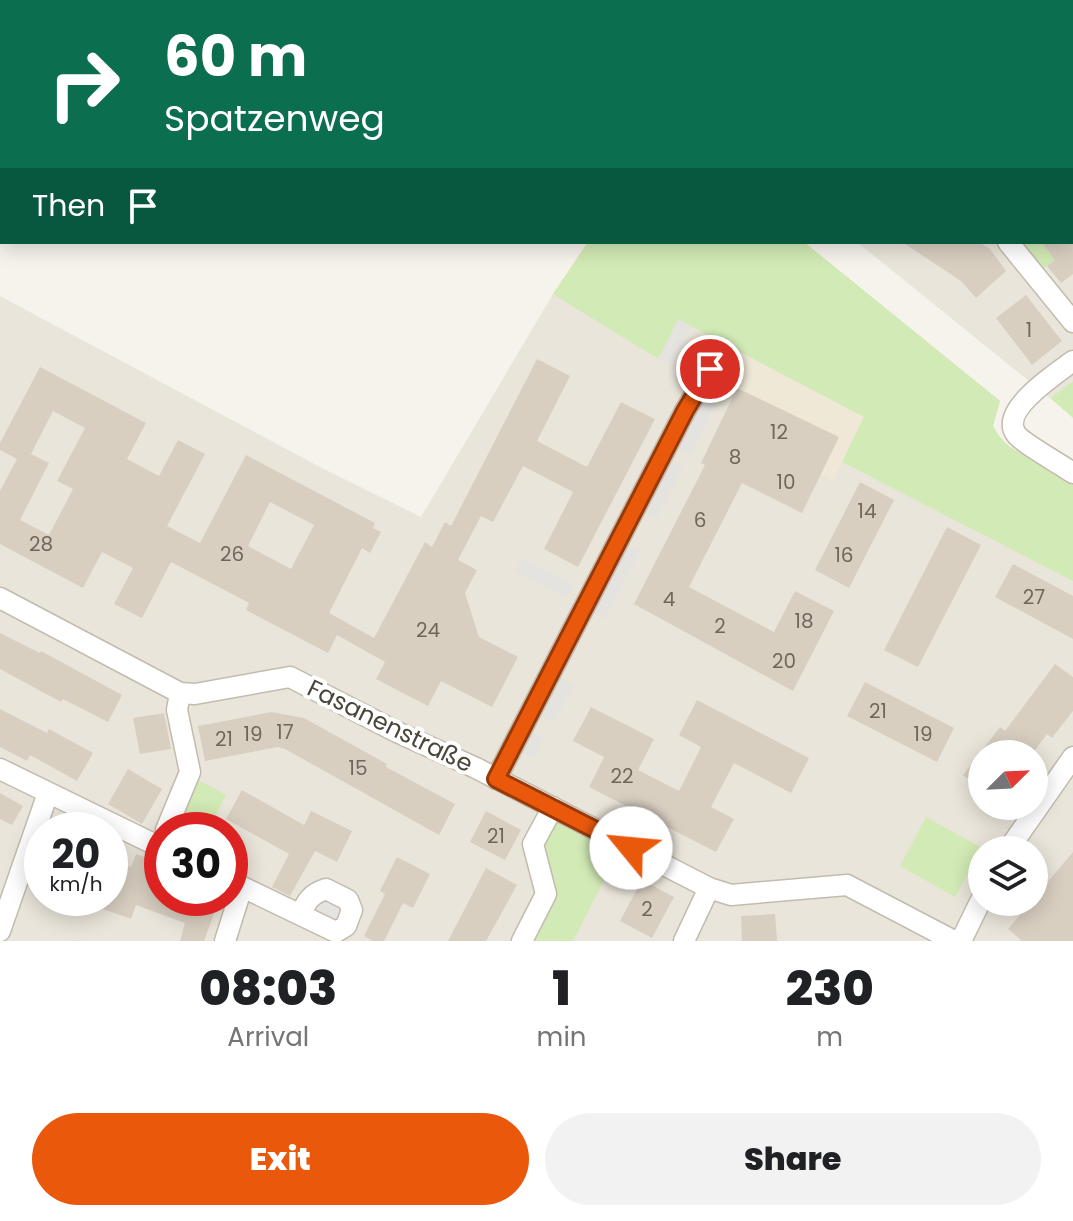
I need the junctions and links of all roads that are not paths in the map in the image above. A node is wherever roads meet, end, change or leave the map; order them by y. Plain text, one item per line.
1 (1010, 244) edge
2 (1073, 322) edge
3 (1073, 361) edge
4 (710, 369) dead end
5 (1073, 473) edge
6 (0, 598) edge
7 (180, 693) junction
8 (1073, 757) edge
9 (0, 769) edge
10 (496, 779) junction
11 (48, 793) junction
12 (553, 807) junction
13 (174, 812) edge
14 (144, 833) edge
15 (1018, 836) edge
16 (709, 888) junction
17 (248, 890) edge
18 (301, 915) dead end
19 (230, 916) edge
20 (973, 916) edge
21 (0, 931) edge
22 (225, 941) edge
23 (522, 941) edge
24 (684, 941) edge
25 (954, 941) edge
26 (961, 941) edge

1 - 2 street
3 - 5 street
4 - 10 street
6 - 7 street
7 - 10 street, Fasanenstraße
7 - 13 street
8 - 15 street
9 - 11 street
10 - 12 street, Fasanenstraße
11 - 14 street
11 - 21 street
12 - 16 street, Fasanenstraße
12 - 23 street
16 - 24 street
16 - 25 street, Fasanenstraße
17 - 18 street
19 - 22 street
20 - 26 street

